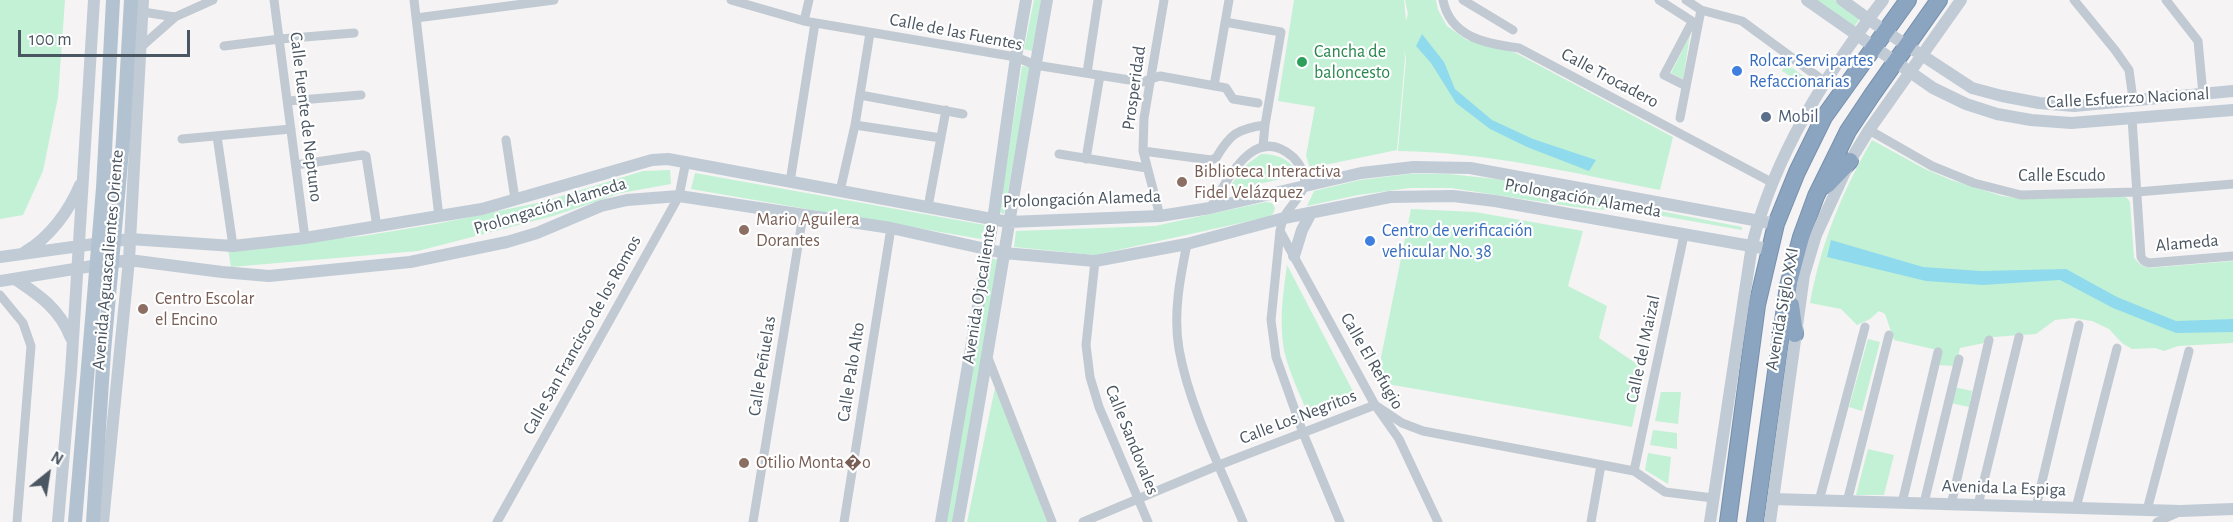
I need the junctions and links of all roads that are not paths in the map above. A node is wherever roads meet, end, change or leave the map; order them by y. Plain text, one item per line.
1 (94, 0) edge
2 (113, 0) edge
3 (131, 0) edge
4 (213, 0) edge
5 (274, 0) edge
6 (414, 0) edge
7 (554, 0) edge
8 (731, 0) edge
9 (809, 0) edge
10 (1026, 0) edge
11 (1047, 0) edge
12 (1095, 0) edge
13 (1164, 0) edge
14 (1228, 0) edge
15 (1443, 0) edge
16 (1463, 0) edge
17 (1659, 0) edge
18 (1686, 0) edge
19 (1807, 0) edge
20 (1842, 0) edge
21 (1882, 0) edge
22 (1908, 0) edge
23 (1939, 0) edge
24 (1961, 0) edge
25 (2074, 0) edge
26 (2166, 0) edge
27 (143, 6) edge
28 (1701, 10) junction
29 (175, 17) junction
30 (416, 18) junction
31 (1868, 19) junction
32 (804, 21) junction
33 (1225, 22) junction
34 (815, 23) junction
35 (1695, 23) junction
36 (1514, 30) dead end
37 (1885, 31) junction
38 (354, 33) dead end
39 (870, 33) junction
40 (1857, 35) junction
41 (280, 39) junction
42 (1907, 45) junction
43 (142, 46) junction
44 (224, 46) dead end
45 (1874, 48) junction
46 (1922, 55) junction
47 (1016, 57) junction
48 (1895, 62) junction
49 (1035, 65) junction
50 (1909, 72) junction
51 (1087, 74) junction
52 (1100, 75) junction
53 (1151, 79) junction
54 (1825, 82) junction
55 (1214, 86) junction
56 (1686, 86) junction
57 (2233, 91) edge
58 (2203, 94) junction
59 (361, 95) dead end
60 (860, 95) junction
61 (2133, 99) junction
62 (288, 101) junction
63 (1258, 103) dead end
64 (945, 110) junction
65 (2233, 110) edge
66 (963, 114) dead end
67 (1680, 118) dead end
68 (2133, 118) junction
69 (855, 125) junction
70 (1265, 125) junction
71 (291, 129) junction
72 (1869, 130) junction
73 (217, 136) junction
74 (941, 138) junction
75 (182, 139) dead end
76 (506, 140) dead end
77 (1263, 146) junction
78 (1143, 151) junction
79 (1059, 154) dead end
80 (1086, 159) junction
81 (686, 161) junction
82 (1850, 161) junction
83 (296, 165) junction
84 (1147, 168) junction
85 (790, 182) junction
86 (1773, 183) junction
87 (82, 184) junction
88 (2233, 184) edge
89 (1304, 186) junction
90 (840, 191) junction
91 (133, 192) junction
92 (2137, 192) junction
93 (678, 196) junction
94 (1816, 196) junction
95 (515, 199) junction
96 (928, 207) junction
97 (1210, 208) junction
98 (1311, 213) junction
99 (803, 215) junction
100 (1160, 216) junction
101 (440, 217) junction
102 (1284, 218) junction
103 (993, 220) junction
104 (1758, 221) junction
105 (1008, 222) junction
106 (1776, 224) junction
107 (377, 227) junction
108 (891, 228) junction
109 (1280, 231) junction
110 (1684, 235) junction
111 (305, 238) junction
112 (130, 239) junction
113 (1187, 244) junction
114 (78, 246) junction
115 (233, 246) junction
116 (1760, 247) junction
117 (988, 250) junction
118 (23, 253) junction
119 (1004, 254) junction
120 (0, 256) edge
121 (1294, 256) junction
122 (2233, 256) edge
123 (129, 260) junction
124 (1095, 261) junction
125 (77, 272) junction
126 (15, 279) junction
127 (0, 281) edge
128 (126, 286) junction
129 (1788, 286) junction
130 (0, 296) edge
131 (2079, 325) dead end
132 (1864, 327) dead end
133 (1795, 334) junction
134 (1889, 335) dead end
135 (2019, 337) dead end
136 (1989, 340) dead end
137 (72, 342) junction
138 (2117, 348) dead end
139 (2189, 351) dead end
140 (1938, 352) dead end
141 (988, 358) junction
142 (1959, 359) dead end
143 (1375, 405) junction
144 (1304, 433) junction
145 (1219, 465) junction
146 (1600, 465) junction
147 (1634, 471) junction
148 (1138, 498) junction
149 (1713, 498) junction
150 (1773, 499) junction
151 (1819, 501) junction
152 (1847, 502) junction
153 (1902, 503) junction
154 (1924, 503) junction
155 (1951, 505) junction
156 (1978, 505) junction
157 (2036, 507) junction
158 (2076, 508) junction
159 (2233, 509) edge
160 (2146, 510) junction
161 (2180, 511) junction
162 (17, 522) edge
163 (58, 522) edge
164 (75, 522) edge
165 (93, 522) edge
166 (103, 522) edge
167 (497, 522) edge
168 (753, 522) edge
169 (844, 522) edge
170 (941, 522) edge
171 (958, 522) edge
172 (1052, 522) edge
173 (1083, 522) edge
174 (1148, 522) edge
175 (1243, 522) edge
176 (1340, 522) edge
177 (1438, 522) edge
178 (1591, 522) edge
179 (1710, 522) edge
180 (1728, 522) edge
181 (1755, 522) edge
182 (1770, 522) edge
183 (2157, 522) edge

1 - 87 main road, Avenida Aguascalientes Oriente
2 - 164 main road, Avenida Aguascalientes Oriente, bridge
3 - 165 main road, Avenida Aguascalientes Oriente, bridge
4 - 29 street
5 - 41 street, Calle Fuente de Neptuno
6 - 30 street
7 - 30 street
8 - 32 street, Calle de las Fuentes
9 - 32 street
10 - 47 main road, Avenida Ojocaliente
11 - 49 main road, Avenida Ojocaliente
12 - 51 street
13 - 53 street, Prosperidad
14 - 33 street
15 - 86 street, Calle Trocadero
16 - 36 street
17 - 35 street
18 - 28 street
19 - 40 main road, Calle Esfuerzo Nacional
20 - 31 main road, Calle Esfuerzo Nacional
21 - 31 main road, Avenida Siglo XXI
22 - 37 highway, Avenida Siglo XXI
23 - 42 highway, Avenida Siglo XXI
24 - 46 main road, Avenida Siglo XXI
25 - 61 street
26 - 58 street
27 - 29 street
27 - 43 main road, Avenida Aguascalientes Oriente
28 - 35 street
28 - 54 street
29 - 43 street
30 - 101 street
31 - 37 main road, Calle Esfuerzo Nacional
31 - 40 main road, Avenida Siglo XXI
32 - 34 street, Calle de las Fuentes
33 - 55 street
33 - 70 street
34 - 39 street, Calle de las Fuentes
34 - 85 street
35 - 56 street
35 - 56 street
37 - 42 main road, Calle Esfuerzo Nacional
37 - 45 highway, Avenida Siglo XXI
38 - 41 street
39 - 47 street, Calle de las Fuentes
39 - 60 street
40 - 45 main road, Calle Esfuerzo Nacional
40 - 54 main road, Avenida Siglo XXI
41 - 44 street
41 - 62 street, Calle Fuente de Neptuno
42 - 46 main road, Calle Esfuerzo Nacional
42 - 48 highway, Avenida Siglo XXI
43 - 91 main road, Avenida Aguascalientes Oriente
45 - 48 main road, Calle Esfuerzo Nacional
45 - 106 highway, Avenida Siglo XXI
46 - 50 main road, Avenida Siglo XXI
46 - 61 main road, Calle Esfuerzo Nacional
47 - 49 street, Calle de las Fuentes
47 - 103 main road, Avenida Ojocaliente
48 - 50 main road, Calle Esfuerzo Nacional
48 - 94 highway, Avenida Siglo XXI
49 - 51 street, Calle de las Fuentes
49 - 105 main road, Avenida Ojocaliente
50 - 68 main road, Calle Esfuerzo Nacional
50 - 72 main road, Avenida Siglo XXI
51 - 52 street, Calle de las Fuentes
52 - 53 street, Calle de las Fuentes
52 - 80 street
53 - 55 street, Calle de las Fuentes
53 - 78 street, Prosperidad
54 - 86 main road, Avenida Siglo XXI
55 - 63 street, Calle de las Fuentes
56 - 67 street
57 - 58 main road, Calle Esfuerzo Nacional
58 - 61 main road, Calle Esfuerzo Nacional
59 - 62 street
60 - 64 street
60 - 69 street
62 - 71 street, Calle Fuente de Neptuno
64 - 66 street
64 - 74 street
65 - 68 main road, Calle Esfuerzo Nacional
68 - 92 street, Alameda
69 - 74 street
69 - 90 street
70 - 77 street
70 - 78 street
71 - 73 street
71 - 83 street, Calle Fuente de Neptuno
72 - 82 main road, Avenida Siglo XXI
72 - 92 street, Calle Escudo
73 - 75 street
73 - 115 street
74 - 96 street
76 - 95 street
77 - 89 street
77 - 97 street
78 - 84 street, Prosperidad
79 - 80 street
80 - 84 street
81 - 85 main road, Prolongación Alameda
81 - 93 street, Calle San Francisco de los Romos
81 - 95 main road, Prolongación Alameda
82 - 94 highway
82 - 133 main road, Avenida Siglo XXI
83 - 107 street
83 - 111 street, Calle Fuente de Neptuno
84 - 100 street, Prosperidad
85 - 90 main road, Prolongación Alameda
86 - 104 main road, Avenida Siglo XXI
87 - 91 main road
87 - 114 main road, Avenida Aguascalientes Oriente
87 - 118 main road
88 - 92 street, Calle Escudo
89 - 97 main road, Prolongación Alameda
89 - 102 street
89 - 104 main road, Prolongación Alameda
90 - 96 main road, Prolongación Alameda
91 - 112 main road, Avenida Aguascalientes Oriente
92 - 122 street, Alameda
93 - 99 main road, Prolongación Alameda
93 - 123 main road, Prolongación Alameda
93 - 167 street, Calle San Francisco de los Romos
94 - 129 highway, Avenida Siglo XXI
95 - 101 main road, Prolongación Alameda
96 - 103 main road, Prolongación Alameda
97 - 100 main road, Prolongación Alameda
98 - 102 main road, Prolongación Alameda
98 - 110 main road, Prolongación Alameda
98 - 121 main road
99 - 108 main road, Prolongación Alameda
99 - 168 street, Calle Peñuelas
100 - 105 main road, Prolongación Alameda
101 - 107 main road, Prolongación Alameda
102 - 109 street
102 - 113 main road, Prolongación Alameda
103 - 105 main road, Prolongación Alameda
103 - 117 main road, Avenida Ojocaliente
104 - 106 main road, Prolongación Alameda
104 - 116 main road, Avenida Siglo XXI
105 - 119 main road, Avenida Ojocaliente
106 - 116 highway, Avenida Siglo XXI
107 - 111 main road, Prolongación Alameda
108 - 117 main road, Prolongación Alameda
108 - 169 street, Calle Palo Alto
109 - 121 street, Calle El Refugio
109 - 144 street
110 - 116 main road, Prolongación Alameda
110 - 147 street, Calle del Maizal
111 - 115 main road, Prolongación Alameda
112 - 114 main road, Prolongación Alameda
112 - 115 main road, Prolongación Alameda
112 - 123 main road, Avenida Aguascalientes Oriente
113 - 124 main road, Prolongación Alameda
113 - 145 street
114 - 118 main road, Prolongación Alameda
114 - 125 main road, Avenida Aguascalientes Oriente
116 - 149 main road, Avenida Siglo XXI
116 - 180 highway, Avenida Siglo XXI
117 - 119 main road, Prolongación Alameda
117 - 170 main road, Avenida Ojocaliente
118 - 120 main road, Prolongación Alameda
119 - 124 main road, Prolongación Alameda
119 - 141 main road, Avenida Ojocaliente
121 - 143 street, Calle El Refugio
123 - 125 main road, Prolongación Alameda
123 - 128 main road, Avenida Aguascalientes Oriente
124 - 148 street, Calle Sandovales
125 - 126 main road, Prolongación Alameda
125 - 128 main road
125 - 137 main road, Avenida Aguascalientes Oriente
126 - 127 main road, Prolongación Alameda
126 - 137 main road
128 - 166 main road, Avenida Aguascalientes Oriente
129 - 133 highway
129 - 181 highway, Avenida Siglo XXI
130 - 162 street
131 - 157 street
132 - 151 street
133 - 150 main road, Avenida Siglo XXI
134 - 152 street
135 - 156 street
136 - 155 street
137 - 163 main road, Avenida Aguascalientes Oriente
138 - 158 street
139 - 160 street
140 - 153 street
141 - 171 main road, Avenida Ojocaliente
141 - 172 street
142 - 154 street
143 - 144 street, Calle Los Negritos
143 - 146 street, Calle Los Negritos
143 - 177 street, Calle El Refugio
144 - 145 street, Calle Los Negritos
144 - 176 street
145 - 148 street, Calle Los Negritos
145 - 175 street
146 - 147 street, Calle Los Negritos
146 - 178 street
147 - 149 street
148 - 173 street, Calle Los Negritos
148 - 174 street, Calle Sandovales
149 - 179 main road, Avenida Siglo XXI
150 - 151 main road, Avenida La Espiga
150 - 182 main road, Avenida Siglo XXI
151 - 152 main road, Avenida La Espiga
152 - 153 main road, Avenida La Espiga
153 - 154 main road, Avenida La Espiga
154 - 155 main road, Avenida La Espiga
155 - 156 main road, Avenida La Espiga
156 - 157 main road, Avenida La Espiga
157 - 158 main road, Avenida La Espiga
158 - 160 main road, Avenida La Espiga
159 - 161 main road, Avenida La Espiga
160 - 161 main road, Avenida La Espiga
161 - 183 street

